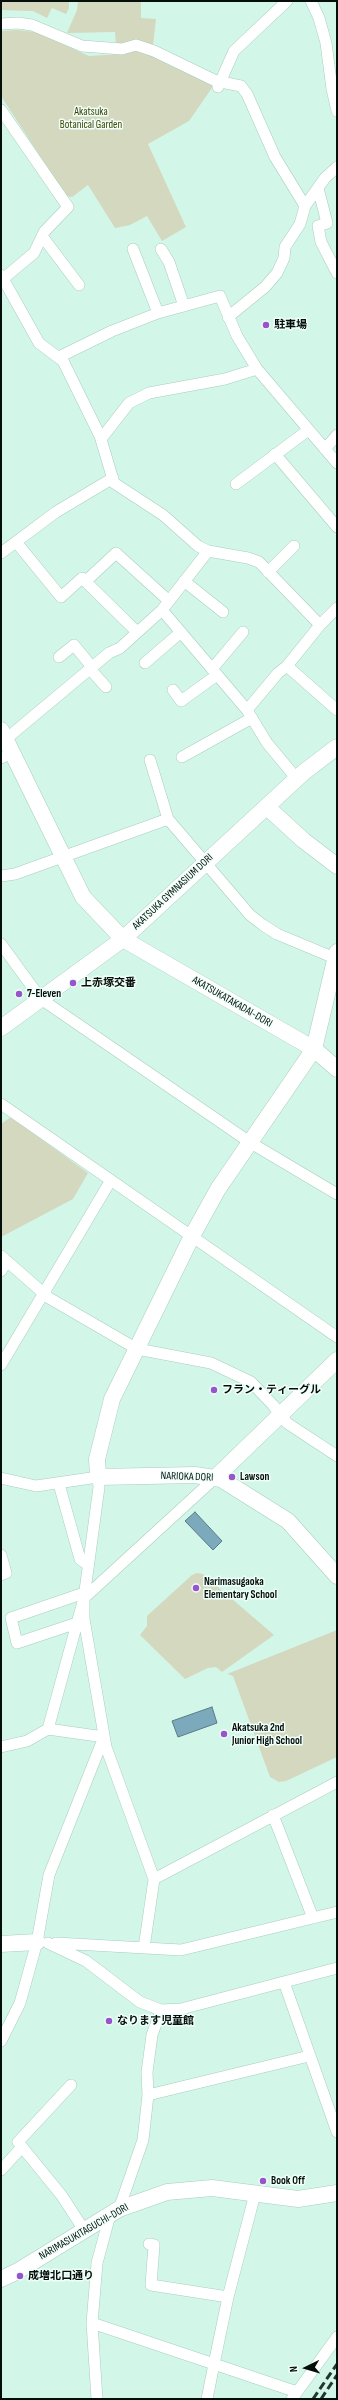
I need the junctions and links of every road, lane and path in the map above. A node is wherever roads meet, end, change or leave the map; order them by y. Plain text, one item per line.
1 (287, 1) edge
2 (311, 1) edge
3 (1, 24) edge
4 (219, 85) junction
5 (1, 110) edge
6 (337, 110) edge
7 (337, 167) edge
8 (318, 188) junction
9 (305, 206) junction
10 (42, 236) junction
11 (134, 249) dead end
12 (161, 249) dead end
13 (337, 273) edge
14 (2, 276) edge
15 (79, 285) dead end
16 (184, 306) junction
17 (158, 313) junction
18 (228, 317) junction
19 (60, 357) junction
20 (257, 369) junction
21 (307, 431) junction
22 (337, 435) edge
23 (101, 439) junction
24 (325, 449) junction
25 (275, 454) junction
26 (337, 463) edge
27 (113, 478) junction
28 (236, 484) dead end
29 (337, 527) edge
30 (16, 542) junction
31 (294, 546) dead end
32 (208, 552) junction
33 (1, 553) edge
34 (268, 572) junction
35 (86, 581) junction
36 (184, 581) junction
37 (165, 605) junction
38 (337, 608) edge
39 (223, 612) dead end
40 (320, 625) junction
41 (137, 632) junction
42 (181, 632) junction
43 (243, 632) dead end
44 (59, 657) dead end
45 (145, 663) dead end
46 (287, 666) junction
47 (91, 668) junction
48 (215, 672) junction
49 (106, 687) dead end
50 (173, 690) dead end
51 (337, 710) edge
52 (249, 714) junction
53 (4, 734) edge
54 (337, 747) edge
55 (7, 756) edge
56 (182, 757) dead end
57 (150, 760) dead end
58 (297, 778) junction
59 (268, 807) junction
60 (168, 819) junction
61 (63, 855) junction
62 (336, 861) edge
63 (205, 863) junction
64 (1, 876) edge
65 (123, 939) junction
66 (1, 944) edge
67 (336, 956) edge
68 (41, 999) junction
69 (1, 1028) edge
70 (314, 1049) junction
71 (337, 1069) edge
72 (1, 1104) edge
73 (251, 1143) junction
74 (111, 1180) junction
75 (337, 1194) edge
76 (192, 1236) junction
77 (4, 1258) edge
78 (1, 1271) edge
79 (44, 1294) junction
80 (337, 1337) edge
81 (137, 1349) junction
82 (337, 1360) edge
83 (1, 1365) edge
84 (280, 1413) junction
85 (337, 1456) edge
86 (98, 1477) junction
87 (1, 1478) edge
88 (215, 1478) junction
89 (59, 1484) junction
90 (1, 1555) edge
91 (88, 1565) junction
92 (1, 1575) edge
93 (337, 1576) edge
94 (84, 1596) junction
95 (77, 1623) junction
96 (48, 1729) junction
97 (104, 1737) junction
98 (1, 1747) edge
99 (337, 1782) edge
100 (272, 1815) junction
101 (154, 1879) junction
102 (337, 1912) edge
103 (313, 1918) junction
104 (43, 1943) junction
105 (1, 1944) edge
106 (144, 1948) junction
107 (337, 1968) edge
108 (284, 1982) junction
109 (161, 2010) junction
110 (1, 2041) edge
111 (308, 2056) junction
112 (71, 2085) dead end
113 (148, 2095) junction
114 (337, 2132) edge
115 (22, 2147) junction
116 (1, 2170) edge
117 (337, 2193) edge
118 (255, 2194) junction
119 (115, 2212) junction
120 (84, 2230) junction
121 (149, 2244) dead end
122 (1, 2279) edge
123 (228, 2297) junction
124 (92, 2323) junction
125 (337, 2337) edge
126 (214, 2364) junction
127 (295, 2396) edge
128 (97, 2399) edge
129 (207, 2399) edge

1 - 4 street
2 - 6 street
3 - 4 street
4 - 9 street
5 - 10 street
7 - 8 street
8 - 9 street
8 - 13 street
9 - 18 street
10 - 14 street
10 - 15 street
11 - 17 street
12 - 16 street
14 - 19 street
16 - 17 street
16 - 18 street
17 - 19 street
18 - 20 street
19 - 23 street
20 - 21 street
20 - 23 street
21 - 24 street
21 - 25 street
22 - 24 street
23 - 27 street
24 - 26 street
25 - 28 street
25 - 29 street
27 - 30 street
27 - 32 street
30 - 33 street
30 - 35 street
31 - 34 street
32 - 34 street
32 - 36 street
34 - 40 street
35 - 37 street
35 - 41 street
36 - 37 street
36 - 39 street
37 - 41 street
37 - 42 street
38 - 40 street
40 - 46 street
41 - 47 street
42 - 45 street
42 - 48 street
43 - 48 street
44 - 47 street
46 - 51 street
46 - 52 street
47 - 49 street
47 - 53 street
48 - 50 street
48 - 52 street
52 - 56 street
52 - 58 street
53 - 55 street, AKATSUKATAKADAI-DORI
54 - 58 street, AKATSUKA GYMNASIUM DORI
55 - 61 street, AKATSUKATAKADAI-DORI
57 - 60 street
58 - 59 street, AKATSUKA GYMNASIUM DORI
59 - 62 street
59 - 63 street, AKATSUKA GYMNASIUM DORI
60 - 61 street
60 - 63 street
61 - 64 street
61 - 65 street, AKATSUKATAKADAI-DORI
63 - 65 street, AKATSUKA GYMNASIUM DORI
63 - 67 street
65 - 68 street, AKATSUKA GYMNASIUM DORI
65 - 70 street, AKATSUKATAKADAI-DORI
66 - 68 street
67 - 70 street
68 - 69 street, AKATSUKA GYMNASIUM DORI
68 - 73 street
70 - 71 street, AKATSUKATAKADAI-DORI
70 - 73 street
72 - 74 street
73 - 75 street
73 - 76 street
74 - 76 street
74 - 79 street
76 - 80 street
76 - 81 street
77 - 78 street
77 - 79 street
79 - 81 street
79 - 83 street
81 - 84 street
81 - 86 street
82 - 84 street
84 - 85 street
84 - 88 street
86 - 88 street, NARIOKA DORI
86 - 89 street, NARIOKA DORI
86 - 91 street
87 - 89 street, NARIOKA DORI
88 - 93 street, NARIOKA DORI
88 - 94 street
89 - 91 street
90 - 92 street
91 - 94 street
94 - 95 street
94 - 95 street
94 - 97 street
95 - 96 street
96 - 97 street
96 - 98 street
97 - 101 street
97 - 104 street
99 - 100 street
100 - 101 street
100 - 103 street
101 - 106 street
102 - 103 street
103 - 106 street
104 - 105 street
104 - 106 street
104 - 109 street
104 - 110 street
107 - 108 street
108 - 109 street
108 - 111 street
109 - 113 street
111 - 113 street
111 - 114 street
112 - 115 street
113 - 119 street
115 - 116 street
115 - 120 street
117 - 118 street, NARIMASUKITAGUCHI-DORI
118 - 119 street, NARIMASUKITAGUCHI-DORI
118 - 123 street
119 - 120 street, NARIMASUKITAGUCHI-DORI
119 - 124 street
120 - 122 street, NARIMASUKITAGUCHI-DORI
121 - 123 street
123 - 126 street
124 - 126 street
124 - 128 street
125 - 127 street
126 - 127 street
126 - 129 street

